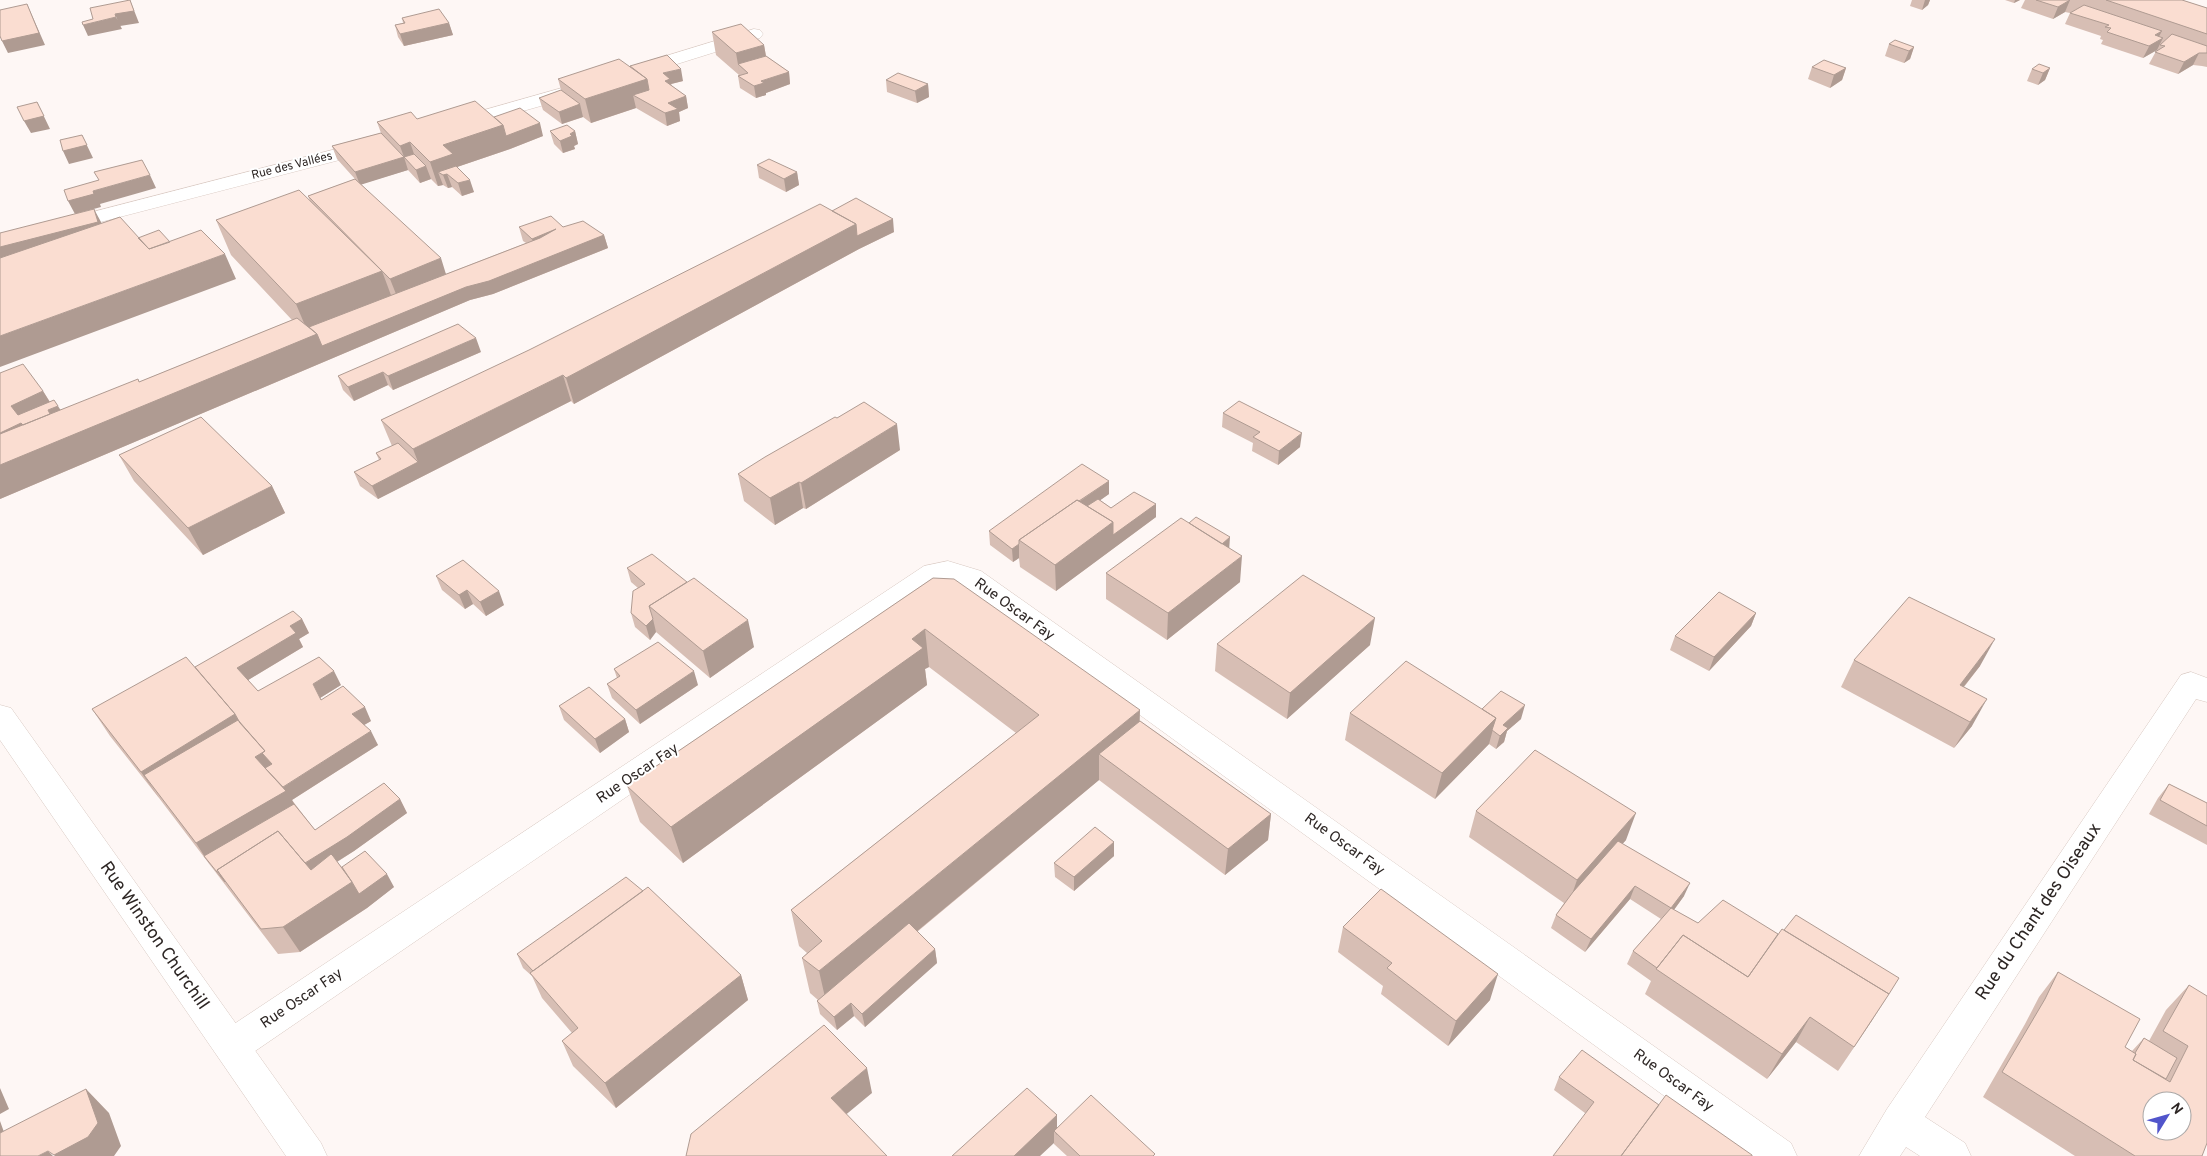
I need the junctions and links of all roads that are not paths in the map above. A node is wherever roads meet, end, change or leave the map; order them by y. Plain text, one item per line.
1 (754, 34) edge
2 (622, 75) edge
3 (594, 84) edge
4 (442, 128) edge
5 (384, 142) edge
6 (0, 242) edge
7 (2207, 690) edge
8 (0, 716) edge
9 (232, 1046) junction
10 (1900, 1122) junction
11 (308, 1156) edge
12 (1778, 1156) edge
13 (1878, 1156) edge
14 (1952, 1156) edge

1 - 2 street
3 - 4 street
5 - 6 street, Rue des Vallées
7 - 10 street, Rue du Chant des Oiseaux
8 - 9 street, Rue Winston Churchill
9 - 11 street, Rue Winston Churchill
9 - 12 street, Rue Oscar Fay
10 - 13 street, Rue du Chant des Oiseaux
10 - 14 street

